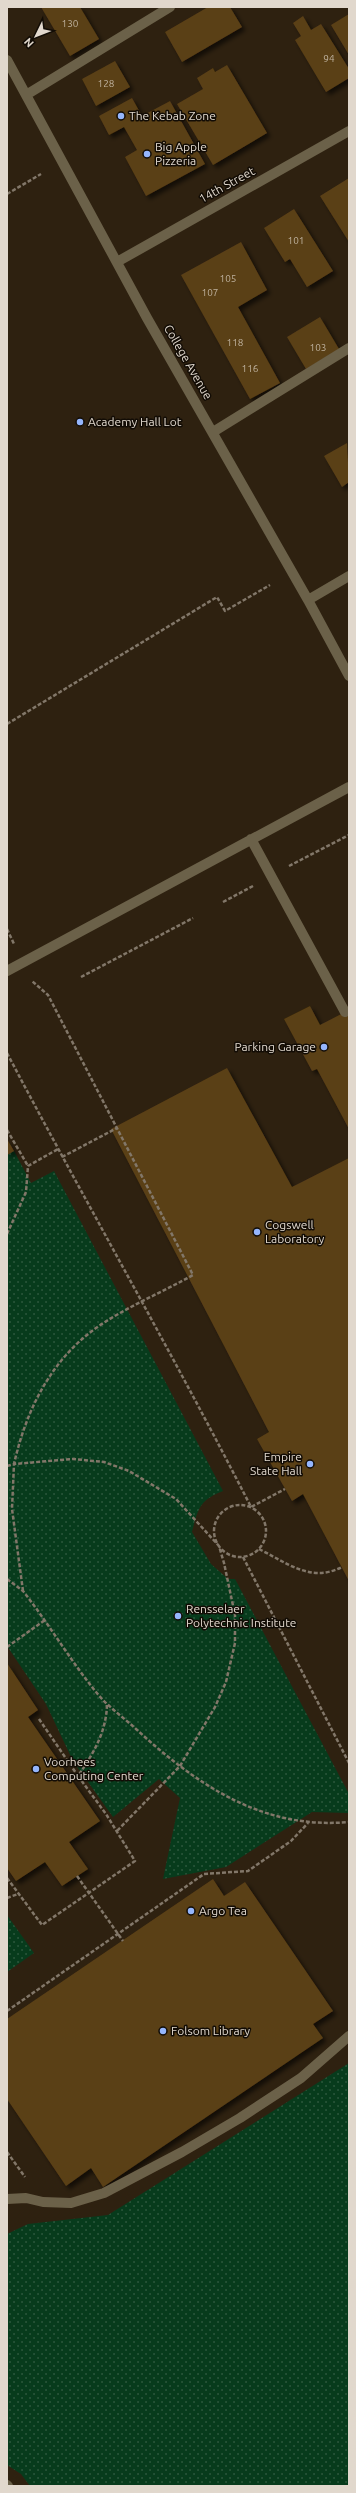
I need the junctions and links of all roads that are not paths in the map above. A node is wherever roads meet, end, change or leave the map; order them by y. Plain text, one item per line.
1 (170, 7) edge
2 (7, 60) edge
3 (26, 95) junction
4 (349, 131) edge
5 (117, 262) junction
6 (349, 348) edge
7 (213, 432) junction
8 (349, 576) edge
9 (308, 600) junction
10 (349, 676) edge
11 (349, 787) edge
12 (251, 839) junction
13 (7, 970) edge
14 (345, 1012) dead end
15 (349, 2036) edge
16 (8, 2197) edge

1 - 3 street
2 - 3 street, College Avenue
3 - 5 street, College Avenue
4 - 5 street, 14th Street
5 - 7 street, College Avenue
6 - 7 street
7 - 9 street, College Avenue
8 - 9 street
9 - 10 street, College Avenue
11 - 12 street
12 - 13 street
12 - 14 street
15 - 16 street

